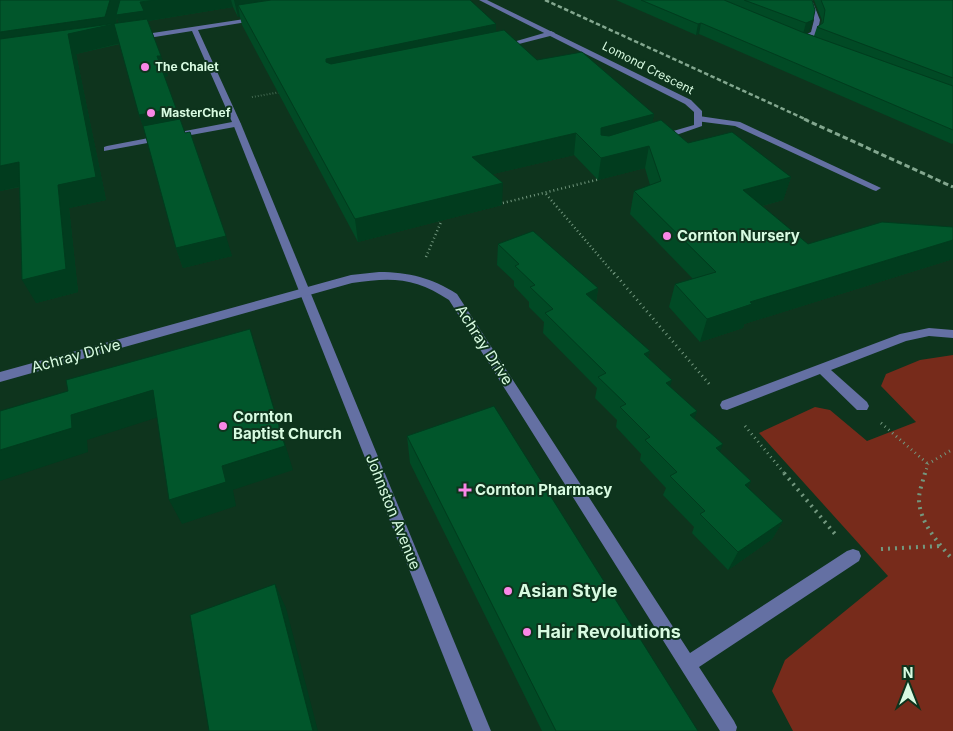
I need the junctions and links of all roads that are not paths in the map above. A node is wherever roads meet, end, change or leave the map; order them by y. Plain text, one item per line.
1 (482, 0) edge
2 (809, 0) edge
3 (270, 17) edge
4 (194, 29) junction
5 (551, 33) junction
6 (794, 36) edge
7 (127, 39) edge
8 (802, 39) junction
9 (811, 43) edge
10 (494, 48) edge
11 (700, 119) junction
12 (237, 124) junction
13 (650, 140) edge
14 (107, 149) dead end
15 (876, 188) dead end
16 (305, 292) junction
17 (953, 334) edge
18 (821, 368) junction
19 (0, 377) edge
20 (727, 405) dead end
21 (862, 406) road end
22 (853, 556) dead end
23 (688, 664) junction
24 (728, 726) dead end
25 (482, 731) edge

1 - 5 street, Lomond Crescent
2 - 8 street
3 - 4 street
4 - 7 street
4 - 12 street, Johnston Avenue
5 - 10 street
5 - 11 street, Lomond Crescent
6 - 8 street
8 - 9 street
11 - 13 street
11 - 15 street
12 - 14 street
12 - 16 street, Johnston Avenue
16 - 19 street, Achray Drive
16 - 23 street, Achray Drive
16 - 25 street, Johnston Avenue
17 - 18 street
18 - 20 street
18 - 21 street
22 - 23 street
23 - 24 street, Achray Drive

